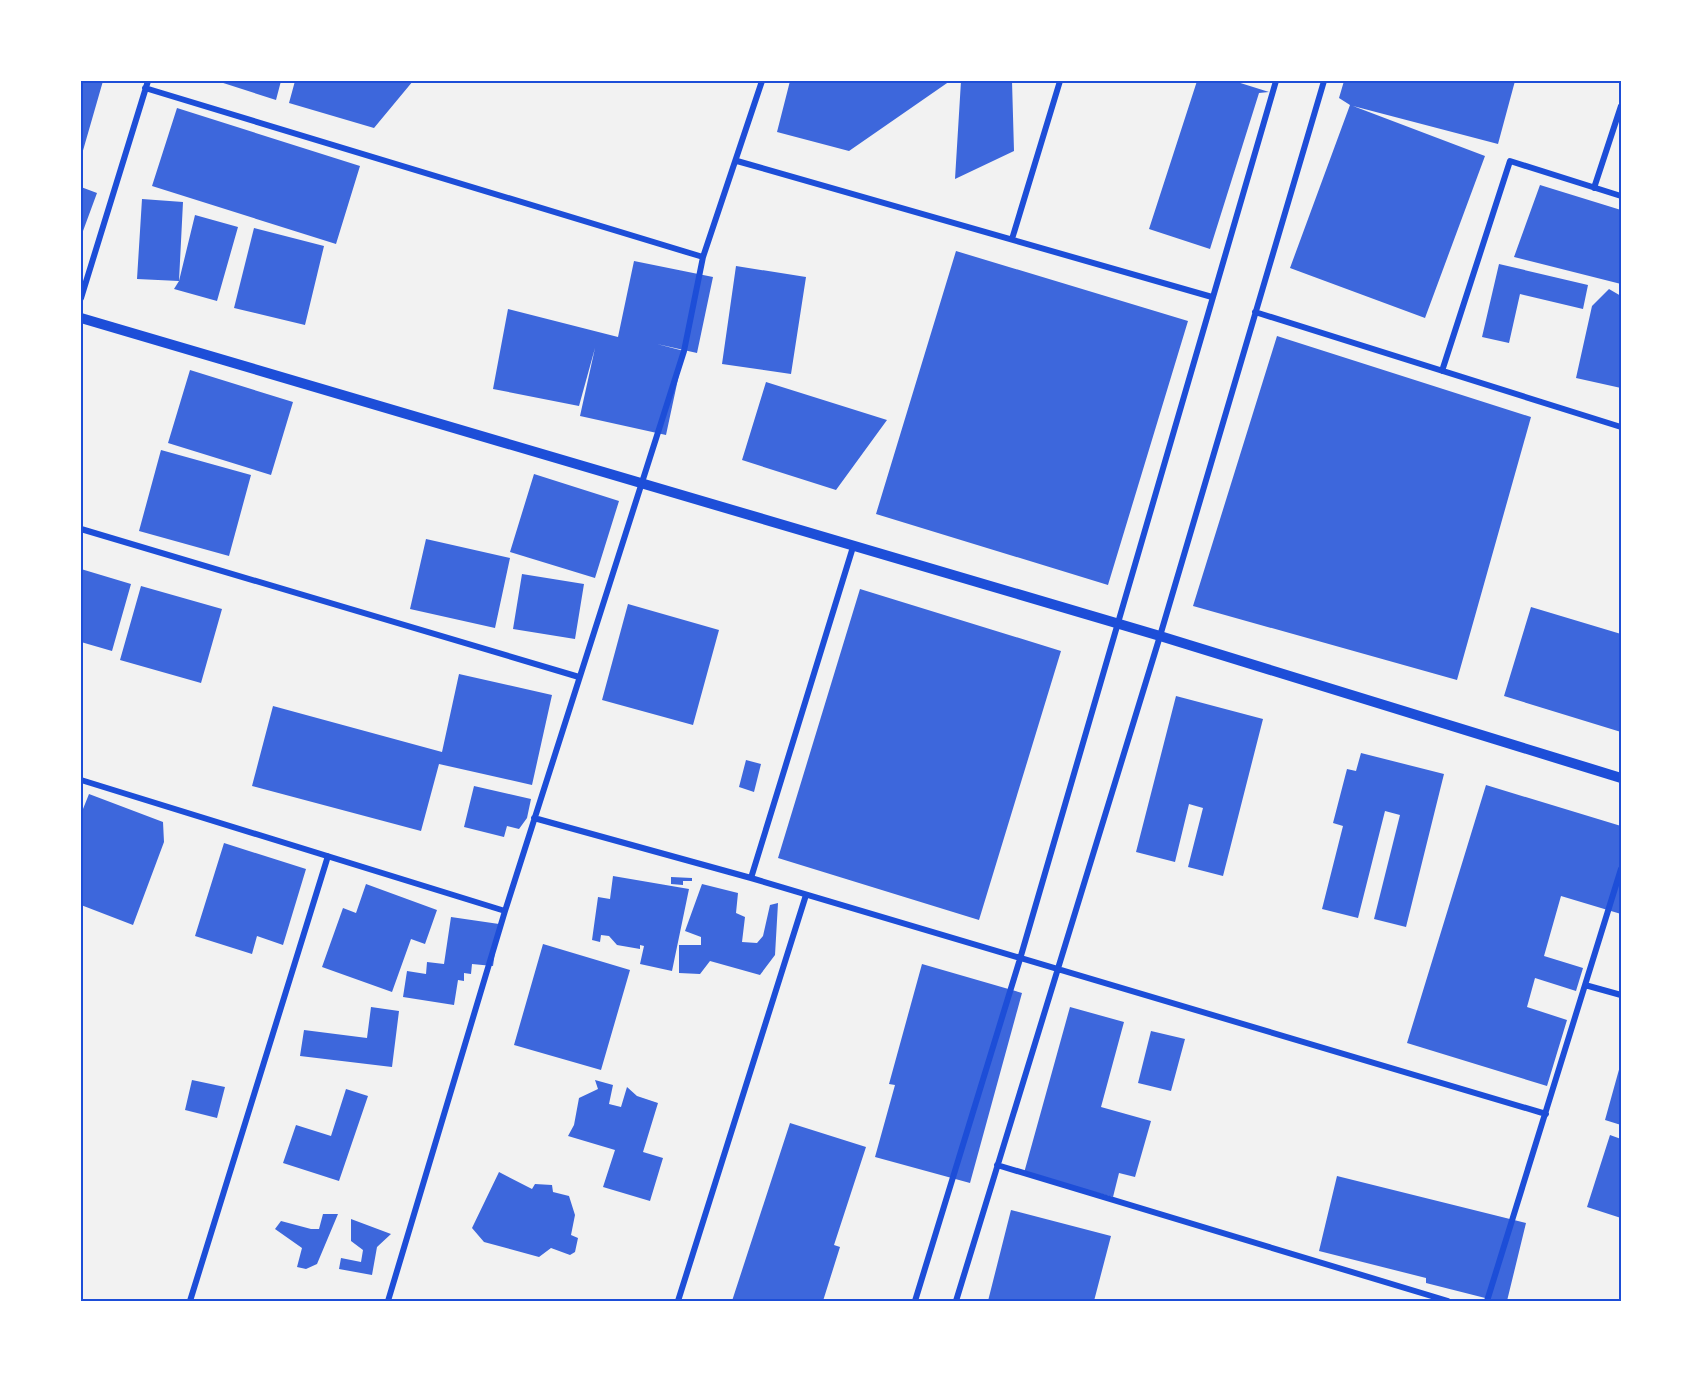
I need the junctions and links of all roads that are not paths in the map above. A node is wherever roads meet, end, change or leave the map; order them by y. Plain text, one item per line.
1 (762, 81) edge
2 (1060, 81) edge
3 (1276, 81) edge
4 (1324, 81) edge
5 (147, 85) edge
6 (1621, 106) edge
7 (737, 160) junction
8 (1594, 188) junction
9 (1621, 196) edge
10 (1012, 239) junction
11 (704, 257) junction
12 (1212, 297) junction
13 (81, 298) edge
14 (1255, 312) junction
15 (81, 318) edge
16 (1442, 370) junction
17 (1621, 427) edge
18 (641, 483) junction
19 (81, 529) edge
20 (853, 547) junction
21 (1119, 624) junction
22 (1160, 636) junction
23 (579, 677) junction
24 (1621, 778) edge
25 (81, 780) edge
26 (534, 818) junction
27 (328, 856) junction
28 (1621, 869) edge
29 (750, 878) junction
30 (807, 895) junction
31 (505, 911) junction
32 (1020, 959) junction
33 (1057, 969) junction
34 (1585, 985) junction
35 (1621, 995) edge
36 (1546, 1114) junction
37 (997, 1165) junction
38 (190, 1301) edge
39 (388, 1301) edge
40 (678, 1301) edge
41 (915, 1301) edge
42 (956, 1301) edge
43 (1448, 1301) edge
44 (1487, 1301) edge

1 - 7 street
2 - 10 street
3 - 12 street
4 - 14 street
5 - 11 street
5 - 13 street
6 - 8 street
7 - 10 street
7 - 11 street
8 - 9 street
8 - 16 street
10 - 12 street
11 - 18 street
12 - 21 street
14 - 16 street
14 - 22 street
15 - 18 street
16 - 17 street
18 - 20 street
18 - 23 street
19 - 23 street
20 - 21 street
20 - 29 street
21 - 22 street
21 - 32 street
22 - 24 street
22 - 33 street
23 - 26 street
25 - 27 street
26 - 29 street
26 - 31 street
27 - 31 street
27 - 38 street
28 - 34 street
29 - 30 street
30 - 32 street
30 - 40 street
31 - 39 street
32 - 33 street
32 - 41 street
33 - 36 street
33 - 37 street
34 - 35 street
34 - 36 street
36 - 44 street
37 - 42 street
37 - 43 street

